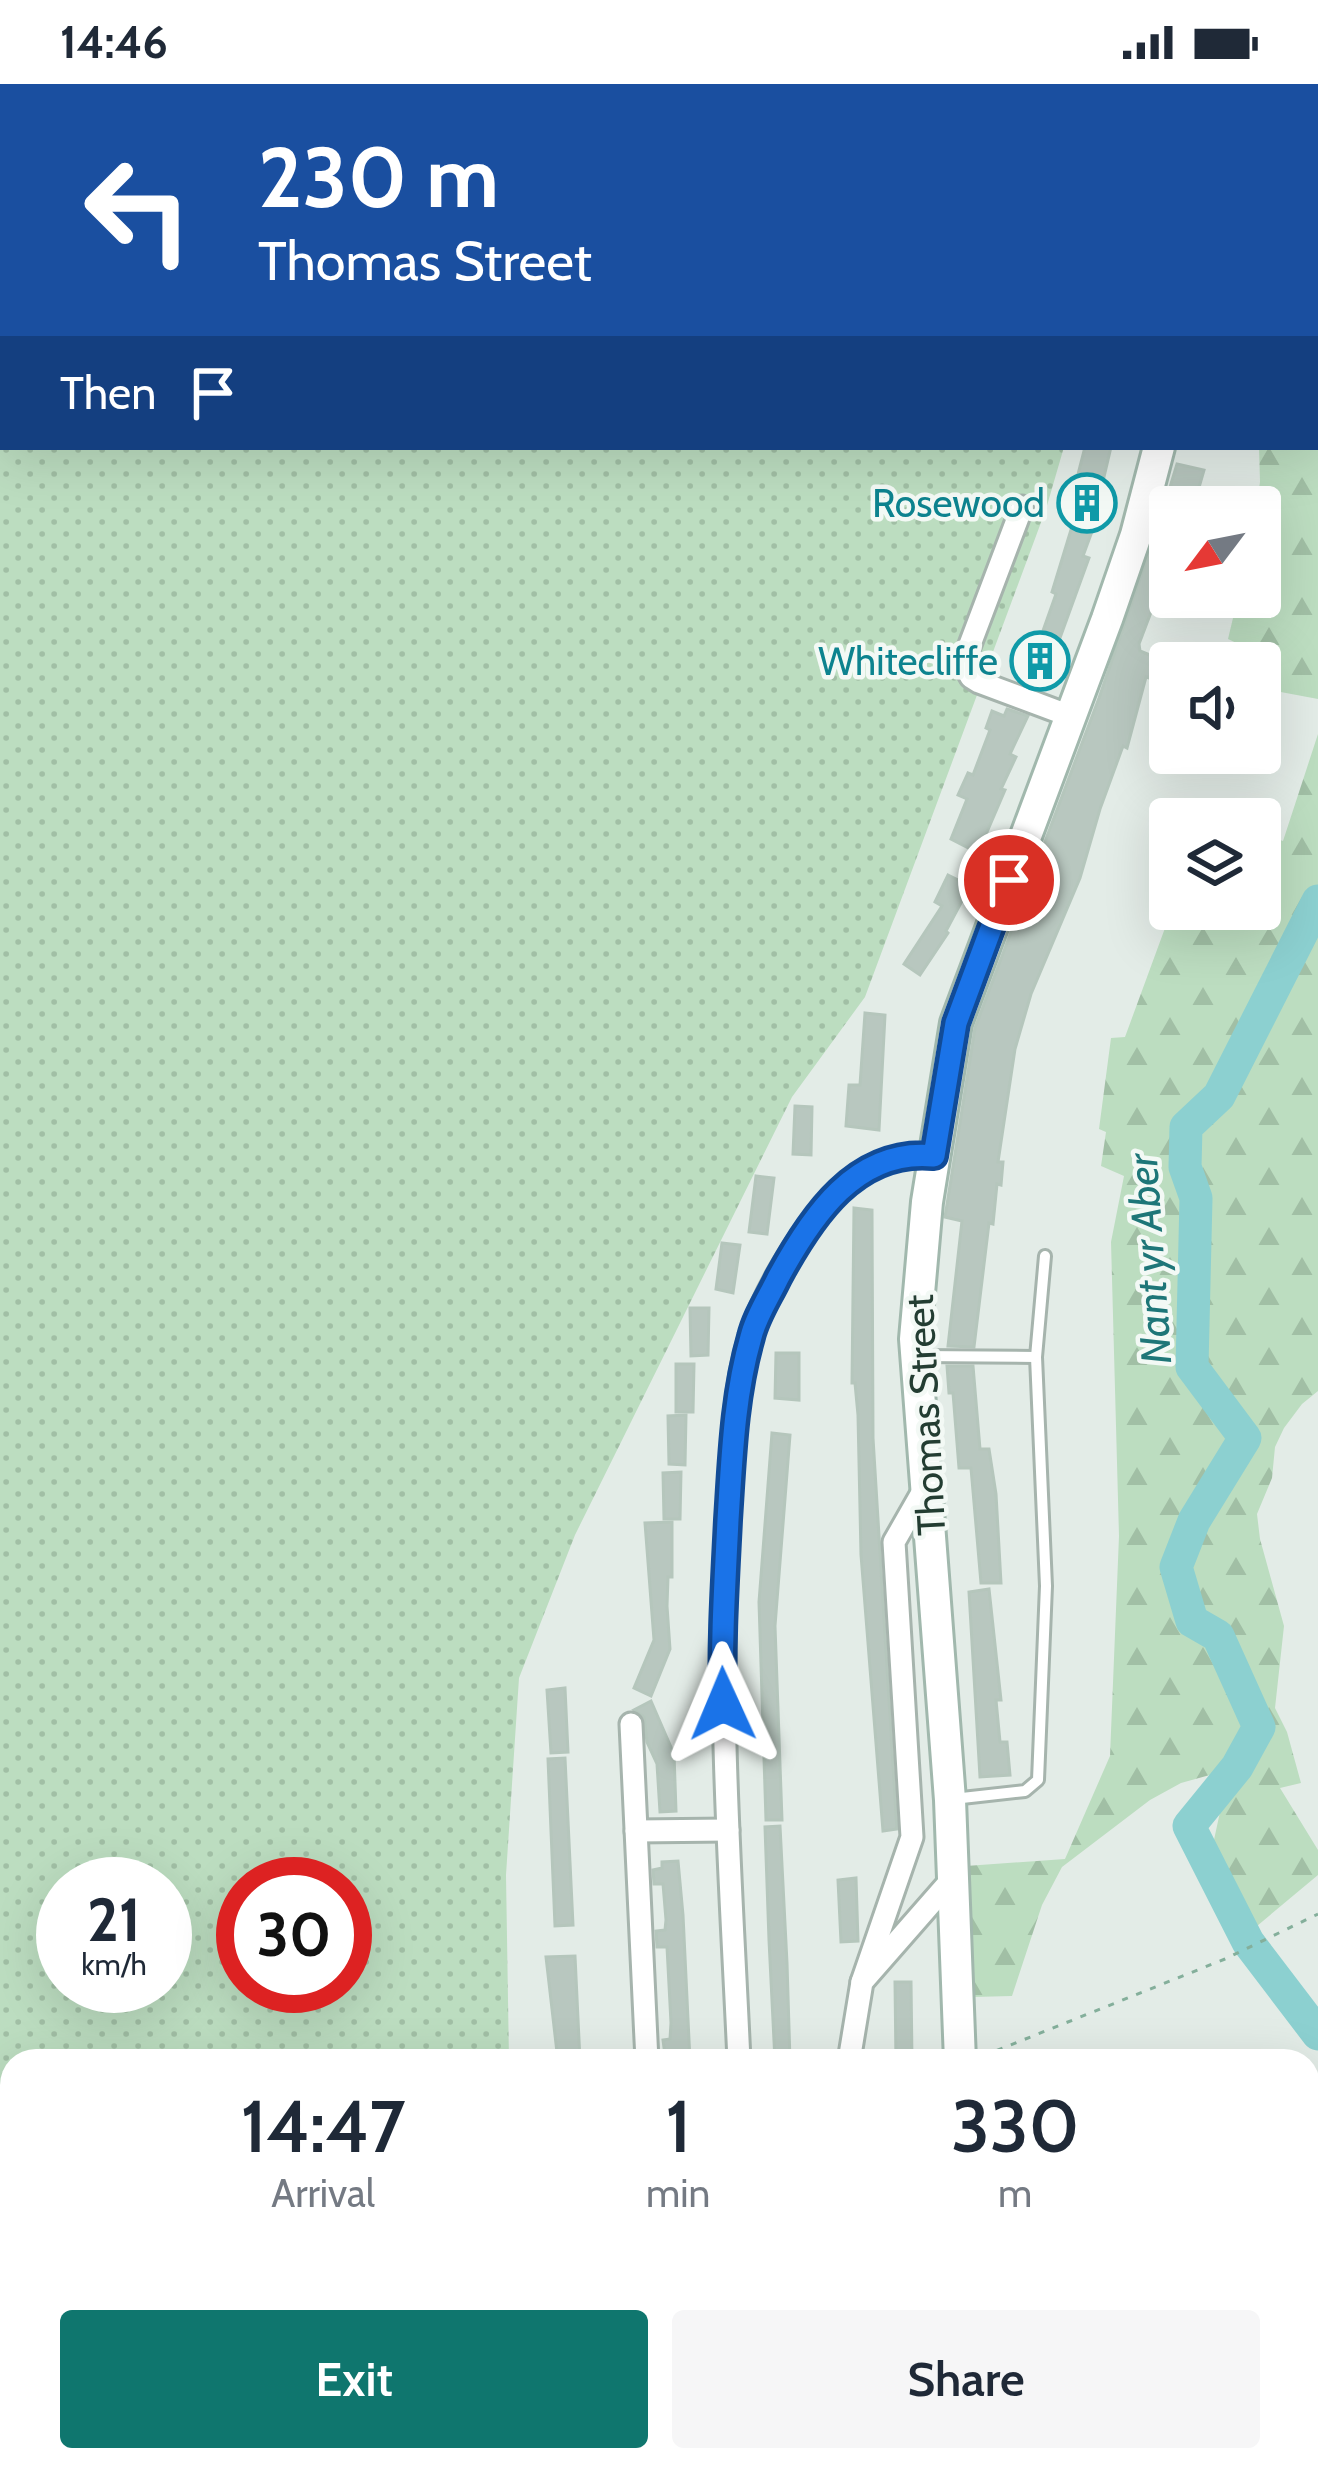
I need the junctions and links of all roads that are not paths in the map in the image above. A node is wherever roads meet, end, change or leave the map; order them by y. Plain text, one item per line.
1 (1158, 450) edge
2 (1022, 507) dead end
3 (1070, 716) junction
4 (934, 1156) junction
5 (1045, 1256) dead end
6 (916, 1356) junction
7 (1036, 1357) junction
8 (926, 1486) junction
9 (632, 1724) dead end
10 (950, 1800) junction
11 (728, 1830) junction
12 (636, 1831) junction
13 (953, 1878) junction
14 (862, 1982) junction
15 (646, 2049) edge
16 (739, 2049) edge
17 (851, 2049) edge
18 (960, 2049) edge

1 - 3 main road, Thomas Street
2 - 3 street
3 - 4 main road, Thomas Street
4 - 6 main road, Thomas Street
4 - 11 street
5 - 7 lane
6 - 7 lane
6 - 8 main road, Thomas Street
7 - 10 lane
8 - 10 main road, Thomas Street
8 - 14 street
9 - 12 street
10 - 13 main road, Thomas Street
11 - 12 street
11 - 16 street
12 - 15 street
13 - 14 street
13 - 18 main road, Thomas Street
14 - 17 street

